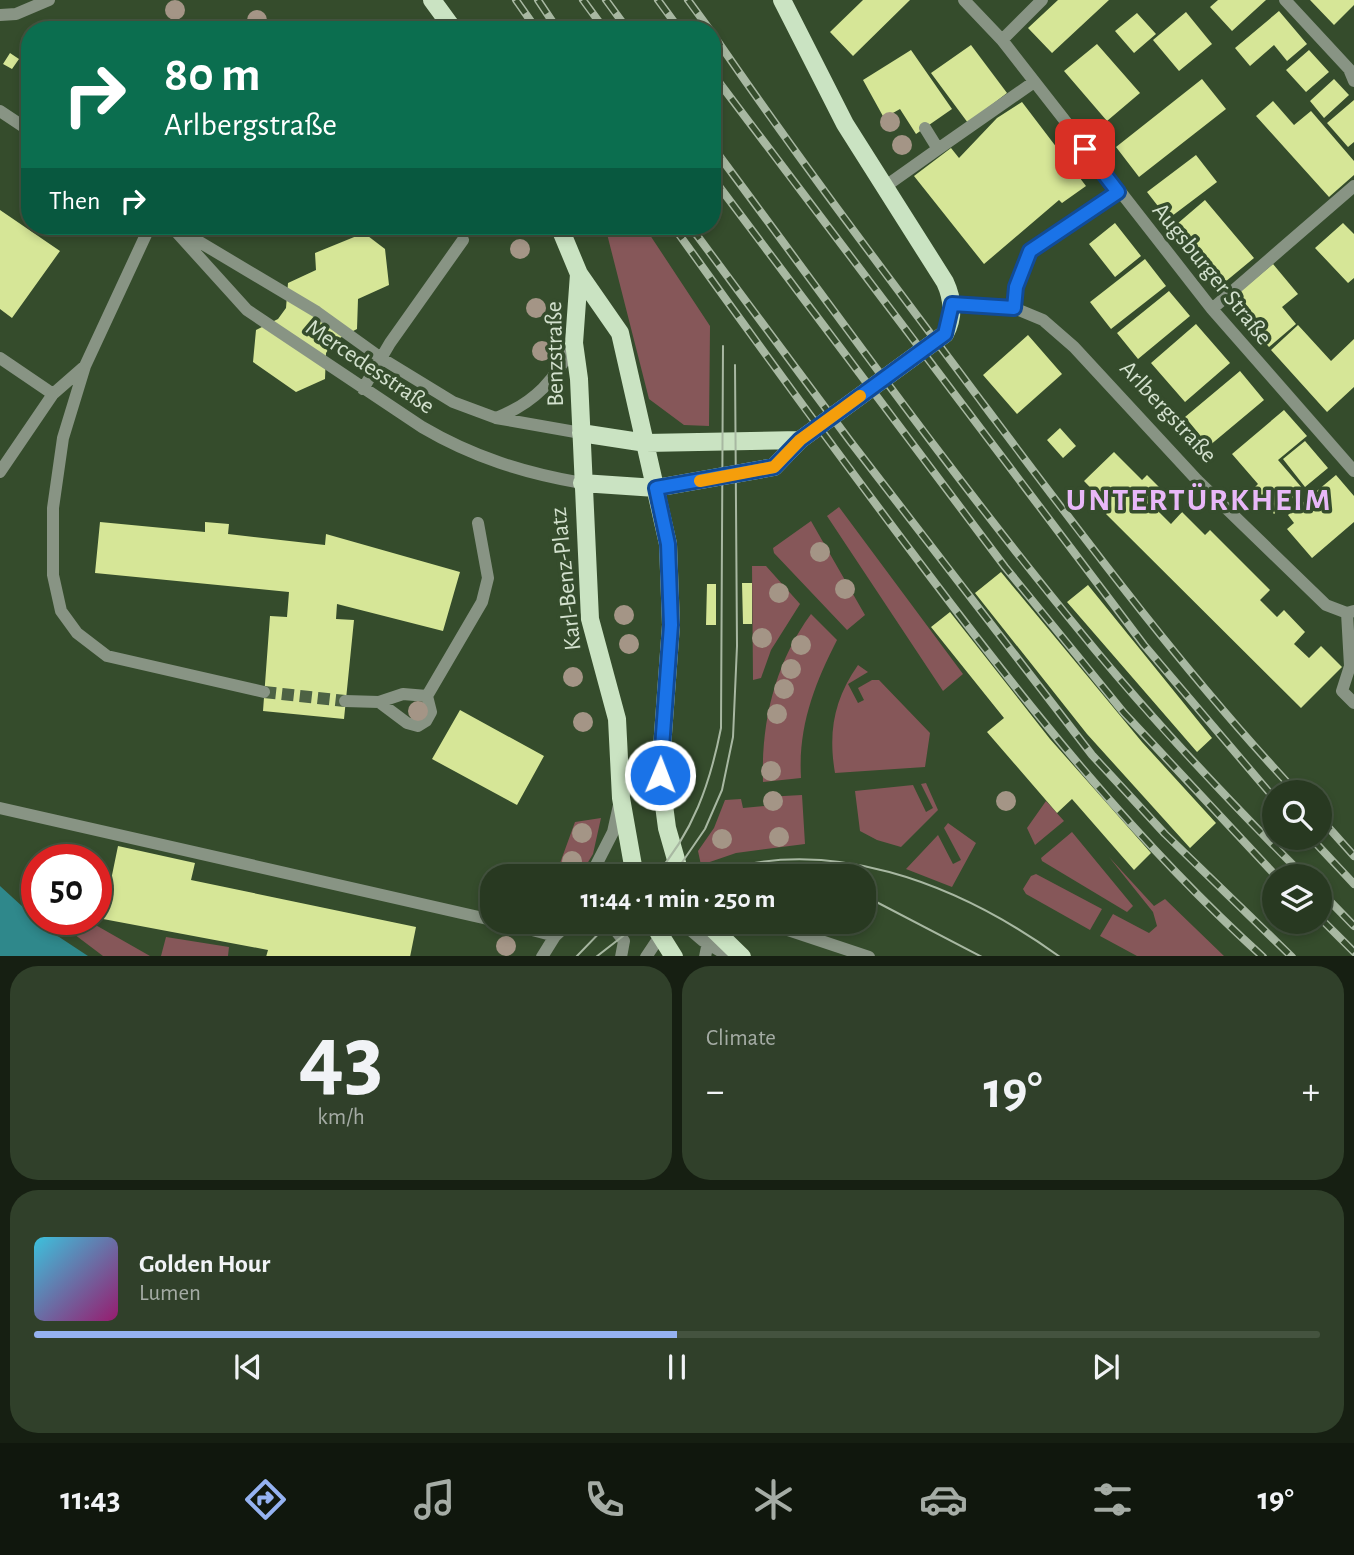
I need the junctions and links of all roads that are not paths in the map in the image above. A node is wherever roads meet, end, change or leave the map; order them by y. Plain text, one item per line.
1 (49, 0) edge
2 (432, 0) edge
3 (782, 0) edge
4 (964, 0) edge
5 (1042, 0) edge
6 (1285, 0) edge
7 (0, 15) edge
8 (447, 21) edge
9 (1002, 40) junction
10 (1354, 81) edge
11 (1034, 82) junction
12 (0, 111) edge
13 (21, 125) edge
14 (925, 128) dead end
15 (937, 149) junction
16 (1354, 186) edge
17 (883, 188) junction
18 (1118, 192) junction
19 (146, 235) edge
20 (179, 235) edge
21 (186, 235) edge
22 (563, 235) edge
23 (463, 240) dead end
24 (579, 274) junction
25 (952, 304) junction
26 (1014, 308) junction
27 (1212, 309) junction
28 (574, 343) junction
29 (0, 358) edge
30 (381, 358) junction
31 (85, 366) junction
32 (363, 389) junction
33 (53, 394) junction
34 (496, 418) junction
35 (581, 433) junction
36 (800, 440) junction
37 (646, 443) junction
38 (1354, 471) edge
39 (0, 472) edge
40 (582, 483) junction
41 (656, 488) junction
42 (478, 523) dead end
43 (1350, 612) edge
44 (264, 692) tunnel mouth
45 (427, 696) junction
46 (345, 701) tunnel mouth
47 (379, 702) junction
48 (1354, 703) edge
49 (621, 798) junction
50 (0, 808) edge
51 (673, 854) junction
52 (597, 864) edge
53 (633, 864) edge
54 (673, 864) edge
55 (676, 864) edge
56 (480, 917) edge
57 (547, 934) edge
58 (618, 934) edge
59 (656, 934) edge
60 (662, 934) edge
61 (800, 934) edge
62 (712, 935) edge
63 (555, 936) joint
64 (543, 956) edge
65 (621, 956) edge
66 (646, 956) edge
67 (674, 956) edge
68 (729, 956) edge
69 (741, 956) edge
70 (866, 956) edge

1 - 7 street
2 - 8 main road
3 - 17 main road
4 - 9 street, Augsburger Straße
5 - 9 street
6 - 10 street
9 - 11 street, Augsburger Straße
11 - 15 street
11 - 18 street, Augsburger Straße
12 - 13 street
14 - 15 street
15 - 17 street
16 - 27 street
17 - 25 main road
18 - 26 street
18 - 27 street, Augsburger Straße
19 - 31 street
20 - 32 street, Mercedesstraße
21 - 30 street, Mercedesstraße
22 - 24 main road, Benzstraße
23 - 30 street
24 - 28 main road, Benzstraße
24 - 37 main road, Benzstraße
25 - 26 street, Arlbergstraße
25 - 36 main road
26 - 43 street, Arlbergstraße
27 - 38 street, Augsburger Straße
28 - 34 street
28 - 35 main road, Benzstraße
29 - 33 street
30 - 32 street
30 - 34 street, Mercedesstraße
31 - 33 street
31 - 44 street
32 - 40 street, Mercedesstraße
33 - 39 street
34 - 35 street, Mercedesstraße
35 - 37 main road, Benzstraße
35 - 40 main road, Benzstraße
36 - 37 main road
36 - 41 main road
37 - 41 main road, Benzstraße
40 - 41 main road
40 - 49 main road, Karl-Benz-Platz
41 - 51 main road
42 - 45 street
43 - 48 street
45 - 47 street
45 - 47 street
46 - 47 street
49 - 52 street
49 - 53 main road, Karl-Benz-Platz
50 - 56 street
51 - 54 main road
51 - 55 main road
57 - 63 street
58 - 65 street
59 - 66 street
60 - 67 main road
61 - 70 street
62 - 68 street
62 - 69 main road
63 - 64 street

